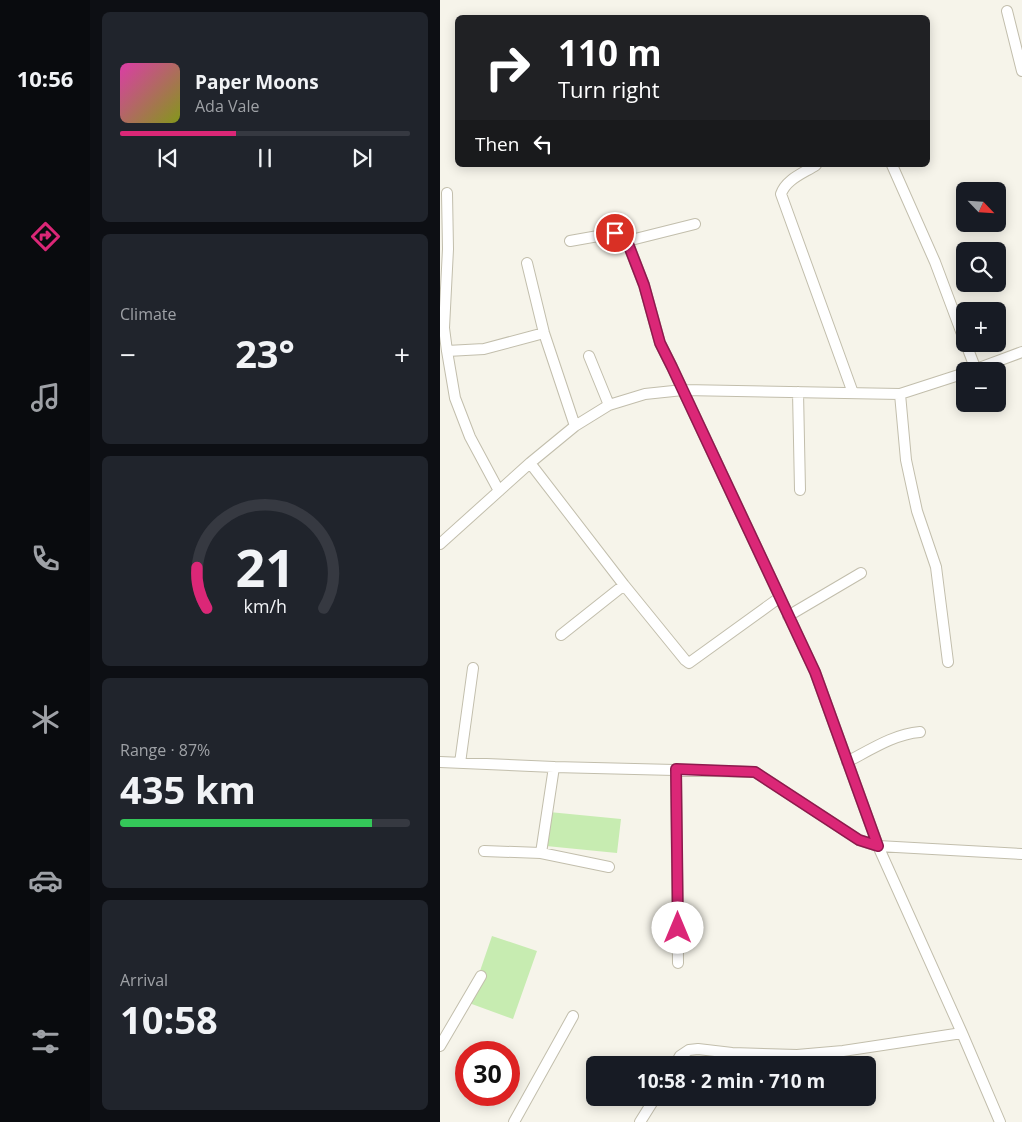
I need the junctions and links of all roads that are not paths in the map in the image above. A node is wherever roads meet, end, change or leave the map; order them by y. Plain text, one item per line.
1 (1007, 11) dead end
2 (1022, 71) edge
3 (813, 167) edge
4 (893, 167) edge
5 (447, 193) dead end
6 (696, 224) dead end
7 (570, 241) dead end
8 (627, 241) junction
9 (527, 263) dead end
10 (956, 319) edge
11 (442, 328) edge
12 (544, 333) junction
13 (447, 351) junction
14 (1022, 352) edge
15 (589, 356) dead end
16 (995, 362) edge
17 (956, 376) edge
18 (683, 390) junction
19 (798, 392) junction
20 (853, 393) junction
21 (900, 394) junction
22 (609, 406) junction
23 (575, 426) junction
24 (530, 463) junction
25 (800, 490) dead end
26 (499, 491) junction
27 (440, 544) edge
28 (861, 574) dead end
29 (624, 585) junction
30 (780, 598) junction
31 (788, 616) junction
32 (561, 635) dead end
33 (948, 662) dead end
34 (473, 668) dead end
35 (920, 732) dead end
36 (440, 762) edge
37 (847, 762) junction
38 (460, 763) junction
39 (554, 767) junction
40 (676, 769) junction
41 (878, 846) junction
42 (484, 851) dead end
43 (540, 853) junction
44 (1022, 854) edge
45 (610, 868) dead end
46 (678, 963) dead end
47 (481, 976) dead end
48 (573, 1016) dead end
49 (962, 1033) junction
50 (440, 1046) edge
51 (680, 1056) edge
52 (650, 1106) edge
53 (514, 1122) edge
54 (640, 1122) edge
55 (1000, 1122) edge

1 - 2 street
3 - 20 street
4 - 10 street
5 - 11 street
6 - 8 street
7 - 8 street
8 - 18 street
9 - 12 street
11 - 13 street
12 - 13 street
12 - 23 street
13 - 26 street
14 - 16 street
15 - 22 street
17 - 21 street
18 - 19 street
18 - 22 street
18 - 30 street
19 - 20 street
19 - 25 street
20 - 21 street
21 - 33 street
22 - 23 street
23 - 24 street
24 - 26 street
24 - 29 street
26 - 27 street
28 - 31 street
29 - 30 street
29 - 32 street
30 - 31 street
31 - 37 street
34 - 38 street
35 - 37 street
36 - 38 street
37 - 41 street
38 - 39 street
39 - 40 street
39 - 43 street
40 - 41 street
40 - 46 street
41 - 44 street
41 - 49 street
42 - 43 street
43 - 45 street
47 - 50 street
48 - 53 street
49 - 51 street
49 - 55 street
52 - 54 street

